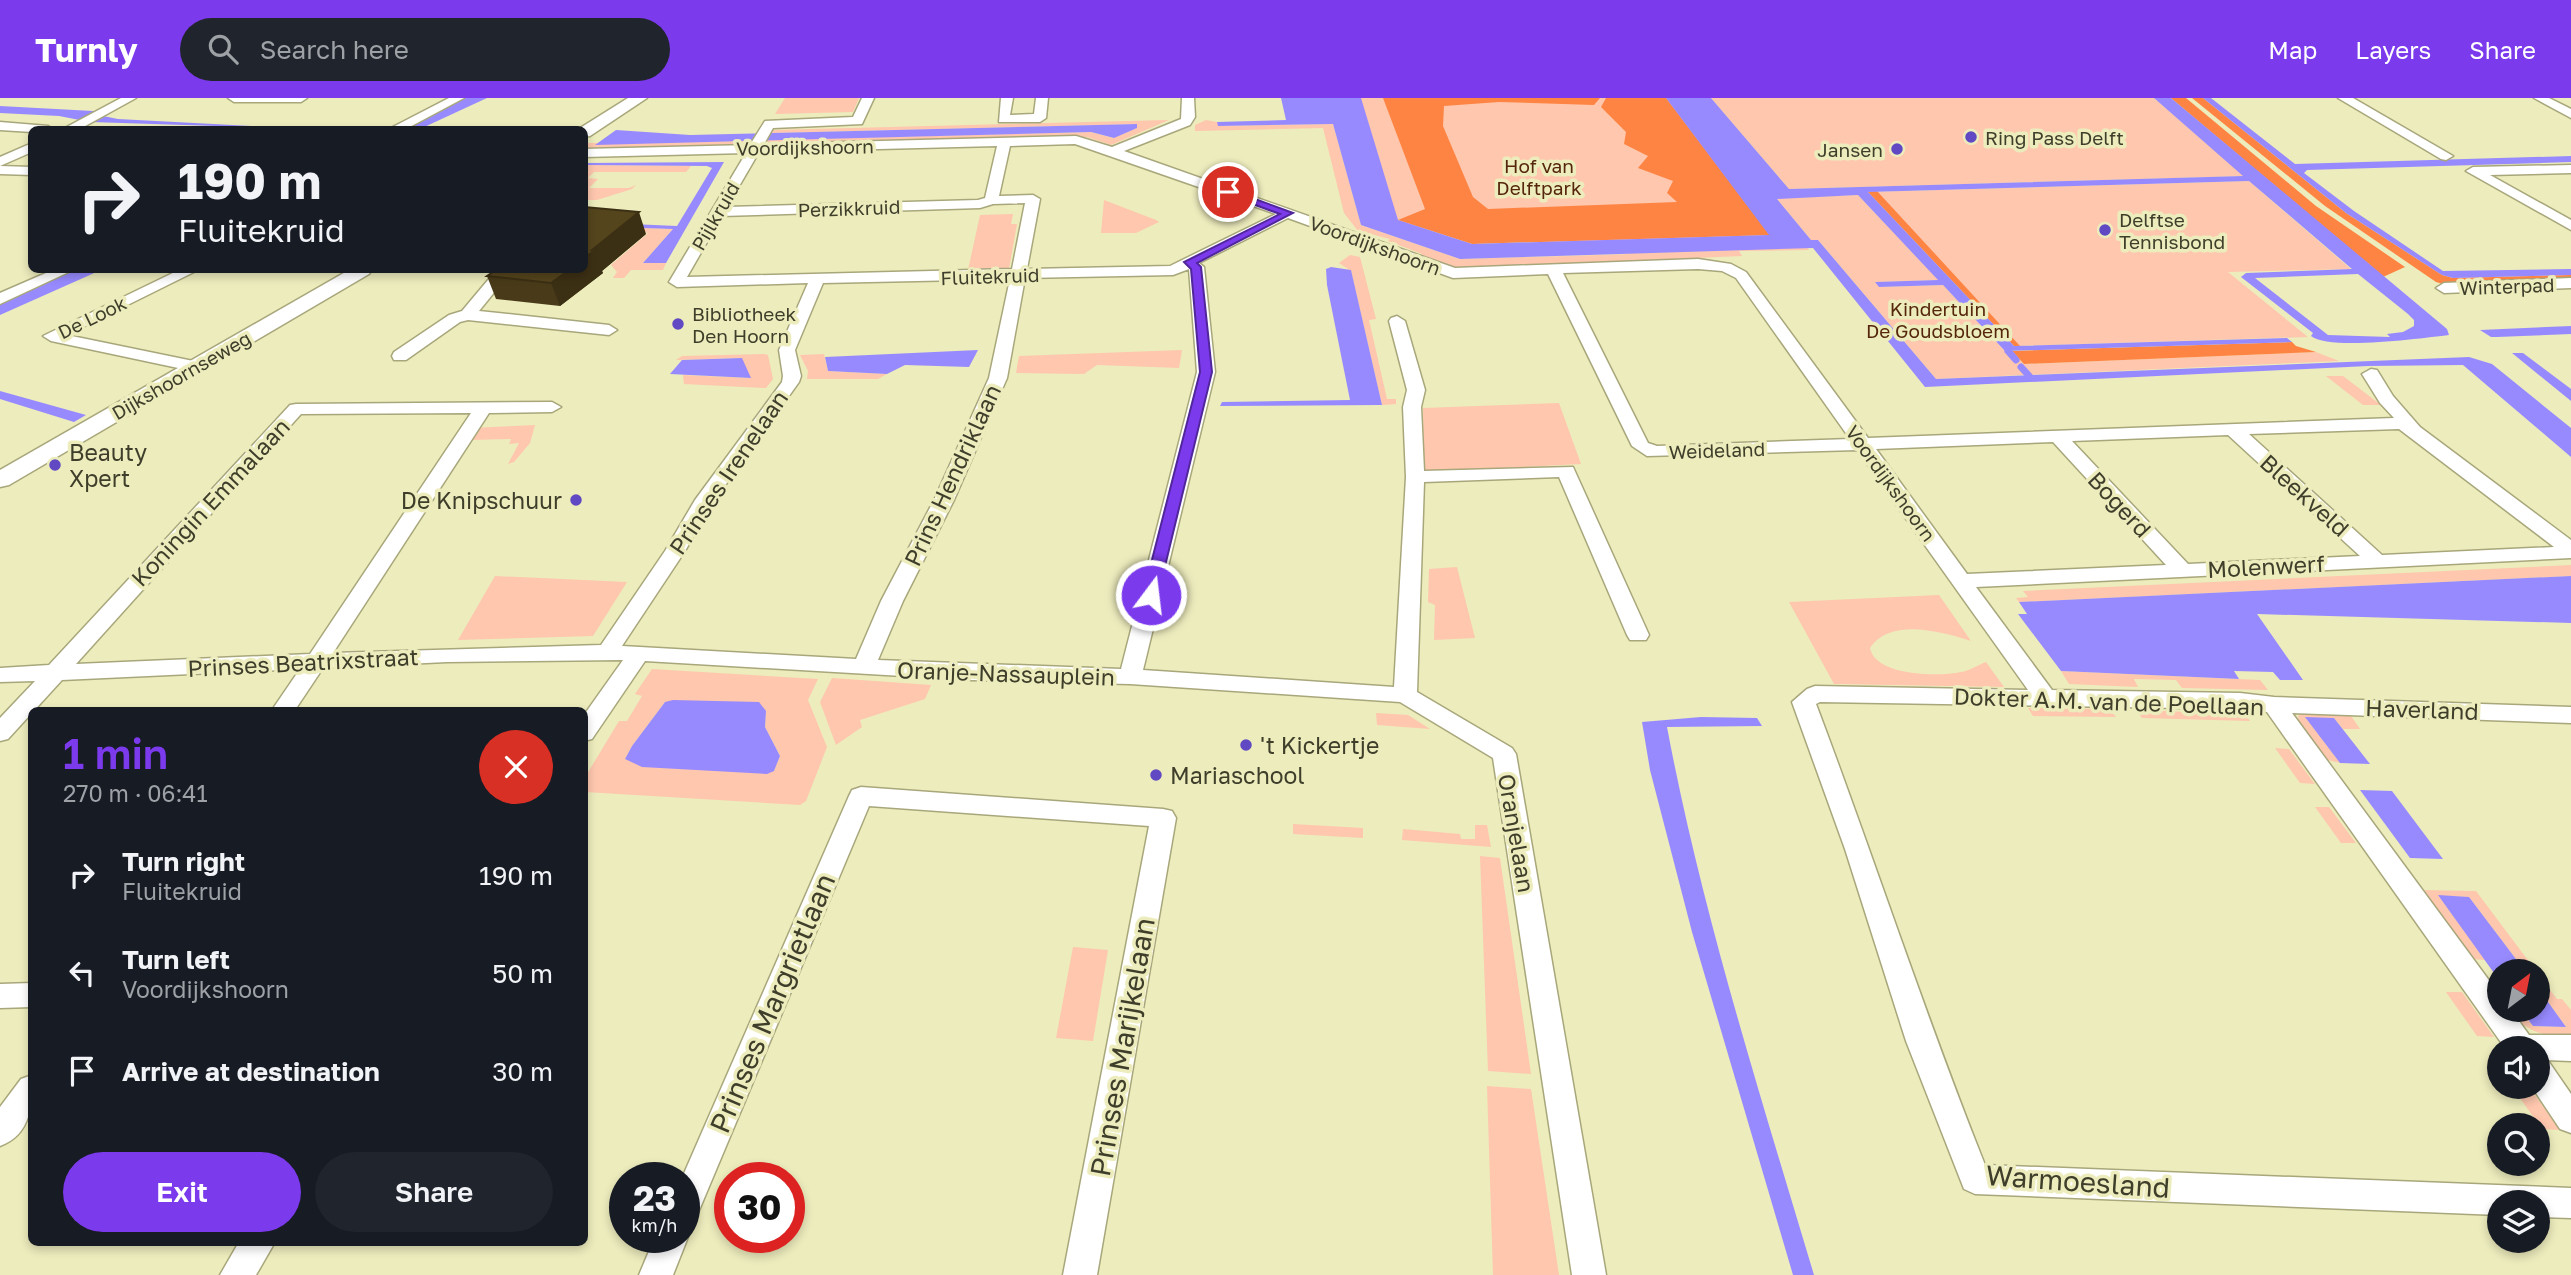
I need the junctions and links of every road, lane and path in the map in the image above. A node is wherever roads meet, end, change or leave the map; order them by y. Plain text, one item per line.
1 (130, 98) edge
2 (234, 98) edge
3 (302, 98) edge
4 (458, 98) edge
5 (639, 98) edge
6 (868, 98) edge
7 (1007, 98) edge
8 (1042, 98) edge
9 (1188, 98) edge
10 (2344, 98) edge
11 (2540, 98) edge
12 (2571, 114) edge
13 (0, 126) edge
14 (74, 126) edge
15 (401, 126) edge
16 (28, 128) edge
17 (588, 130) edge
18 (1004, 142) junction
19 (755, 147) junction
20 (28, 149) edge
21 (1113, 151) junction
22 (588, 153) edge
23 (2446, 156) dead end
24 (0, 162) edge
25 (2571, 169) edge
26 (0, 170) edge
27 (28, 171) edge
28 (986, 202) junction
29 (718, 212) junction
30 (1288, 213) junction
31 (2571, 226) edge
32 (1189, 262) junction
33 (1554, 270) junction
34 (58, 273) edge
35 (184, 273) edge
36 (357, 273) edge
37 (502, 273) edge
38 (1019, 275) junction
39 (817, 280) junction
40 (2571, 283) edge
41 (679, 284) joint
42 (2444, 288) dead end
43 (0, 299) edge
44 (468, 315) junction
45 (1397, 321) dead end
46 (609, 330) dead end
47 (400, 356) dead end
48 (197, 367) junction
49 (2371, 374) dead end
50 (552, 407) dead end
51 (483, 408) junction
52 (2412, 426) junction
53 (2233, 430) junction
54 (2058, 437) junction
55 (1864, 445) junction
56 (1415, 477) junction
57 (0, 480) edge
58 (2571, 551) edge
59 (2376, 561) junction
60 (2182, 570) junction
61 (1962, 581) junction
62 (1638, 635) dead end
63 (607, 652) junction
64 (639, 655) junction
65 (315, 662) junction
66 (864, 667) junction
67 (54, 672) junction
68 (0, 675) edge
69 (1130, 677) junction
70 (1815, 694) joint
71 (1405, 695) junction
72 (2044, 696) junction
73 (2274, 705) junction
74 (286, 707) edge
75 (2571, 715) edge
76 (588, 727) edge
77 (0, 733) edge
78 (861, 796) joint
79 (28, 995) edge
80 (0, 996) edge
81 (2513, 1036) edge
82 (2571, 1048) edge
83 (2550, 1051) edge
84 (2550, 1088) edge
85 (28, 1094) edge
86 (2571, 1119) edge
87 (0, 1132) edge
88 (700, 1172) edge
89 (2571, 1203) edge
90 (256, 1246) edge
91 (665, 1253) edge
92 (237, 1275) edge
93 (656, 1275) edge
94 (1080, 1275) edge
95 (1589, 1275) edge

1 - 14 street
2 - 3 street
4 - 15 street
5 - 17 street
6 - 19 street, Pijlkruid
7 - 8 street
9 - 21 street
10 - 23 street
11 - 12 street
13 - 16 street
18 - 19 street, Voordijkshoorn
18 - 21 street, Voordijkshoorn
18 - 28 street
19 - 22 street, Voordijkshoorn
19 - 29 street, Pijlkruid
20 - 24 street
21 - 30 street, Voordijkshoorn
25 - 31 street
26 - 27 street
28 - 29 street, Perzikkruid
28 - 38 street, Perzikkruid
29 - 41 street, Pijlkruid
30 - 32 street, Fluitekruid
30 - 33 street, Voordijkshoorn
32 - 38 street, Fluitekruid
32 - 69 street
33 - 55 street, Voordijkshoorn
33 - 55 street, Weideland
34 - 43 street
35 - 48 street, De Look
36 - 48 street, Dijkshoornseweg
37 - 44 street
38 - 39 street, Fluitekruid
38 - 66 street, Prins Hendriklaan
39 - 41 street, Fluitekruid
39 - 63 street, Prinses Irenelaan
40 - 42 street, Winterpad
44 - 46 street
44 - 47 street
45 - 56 street
48 - 57 street, Dijkshoornseweg
49 - 52 street, Molenwerf
50 - 51 street, Koningin Emmalaan
51 - 65 street
51 - 67 street, Koningin Emmalaan
52 - 53 street
52 - 58 street, Molenwerf
53 - 54 street
53 - 59 street, Bleekveld
54 - 55 street
54 - 60 street, Bogerd
55 - 61 street, Voordijkshoorn
56 - 62 street
56 - 71 street
58 - 59 street, Molenwerf
59 - 60 street, Molenwerf
60 - 61 street, Molenwerf
61 - 72 street, Voordijkshoorn
63 - 64 street, Oranje-Nassauplein
63 - 65 street, Prinses Beatrixstraat
64 - 66 street, Oranje-Nassauplein
64 - 76 street
65 - 67 street, Prinses Beatrixstraat
65 - 74 street
66 - 69 street, Oranje-Nassauplein
67 - 68 street, Prinses Beatrixstraat
67 - 77 street, Koningin Emmalaan
69 - 71 street, Oranje-Nassauplein
70 - 72 street, Dokter A.M. van de Poellaan
70 - 89 street, Warmoesland
71 - 95 street, Oranjelaan
72 - 73 street, Dokter A.M. van de Poellaan
73 - 75 street, Haverland
73 - 81 street, Dokter A.M. van de Poellaan
78 - 88 street, Prinses Margrietlaan
78 - 94 street, Prinses Marijkelaan
79 - 80 street
82 - 83 street
84 - 86 street, Dokter A.M. van de Poellaan
85 - 87 street
90 - 92 street
91 - 93 street

